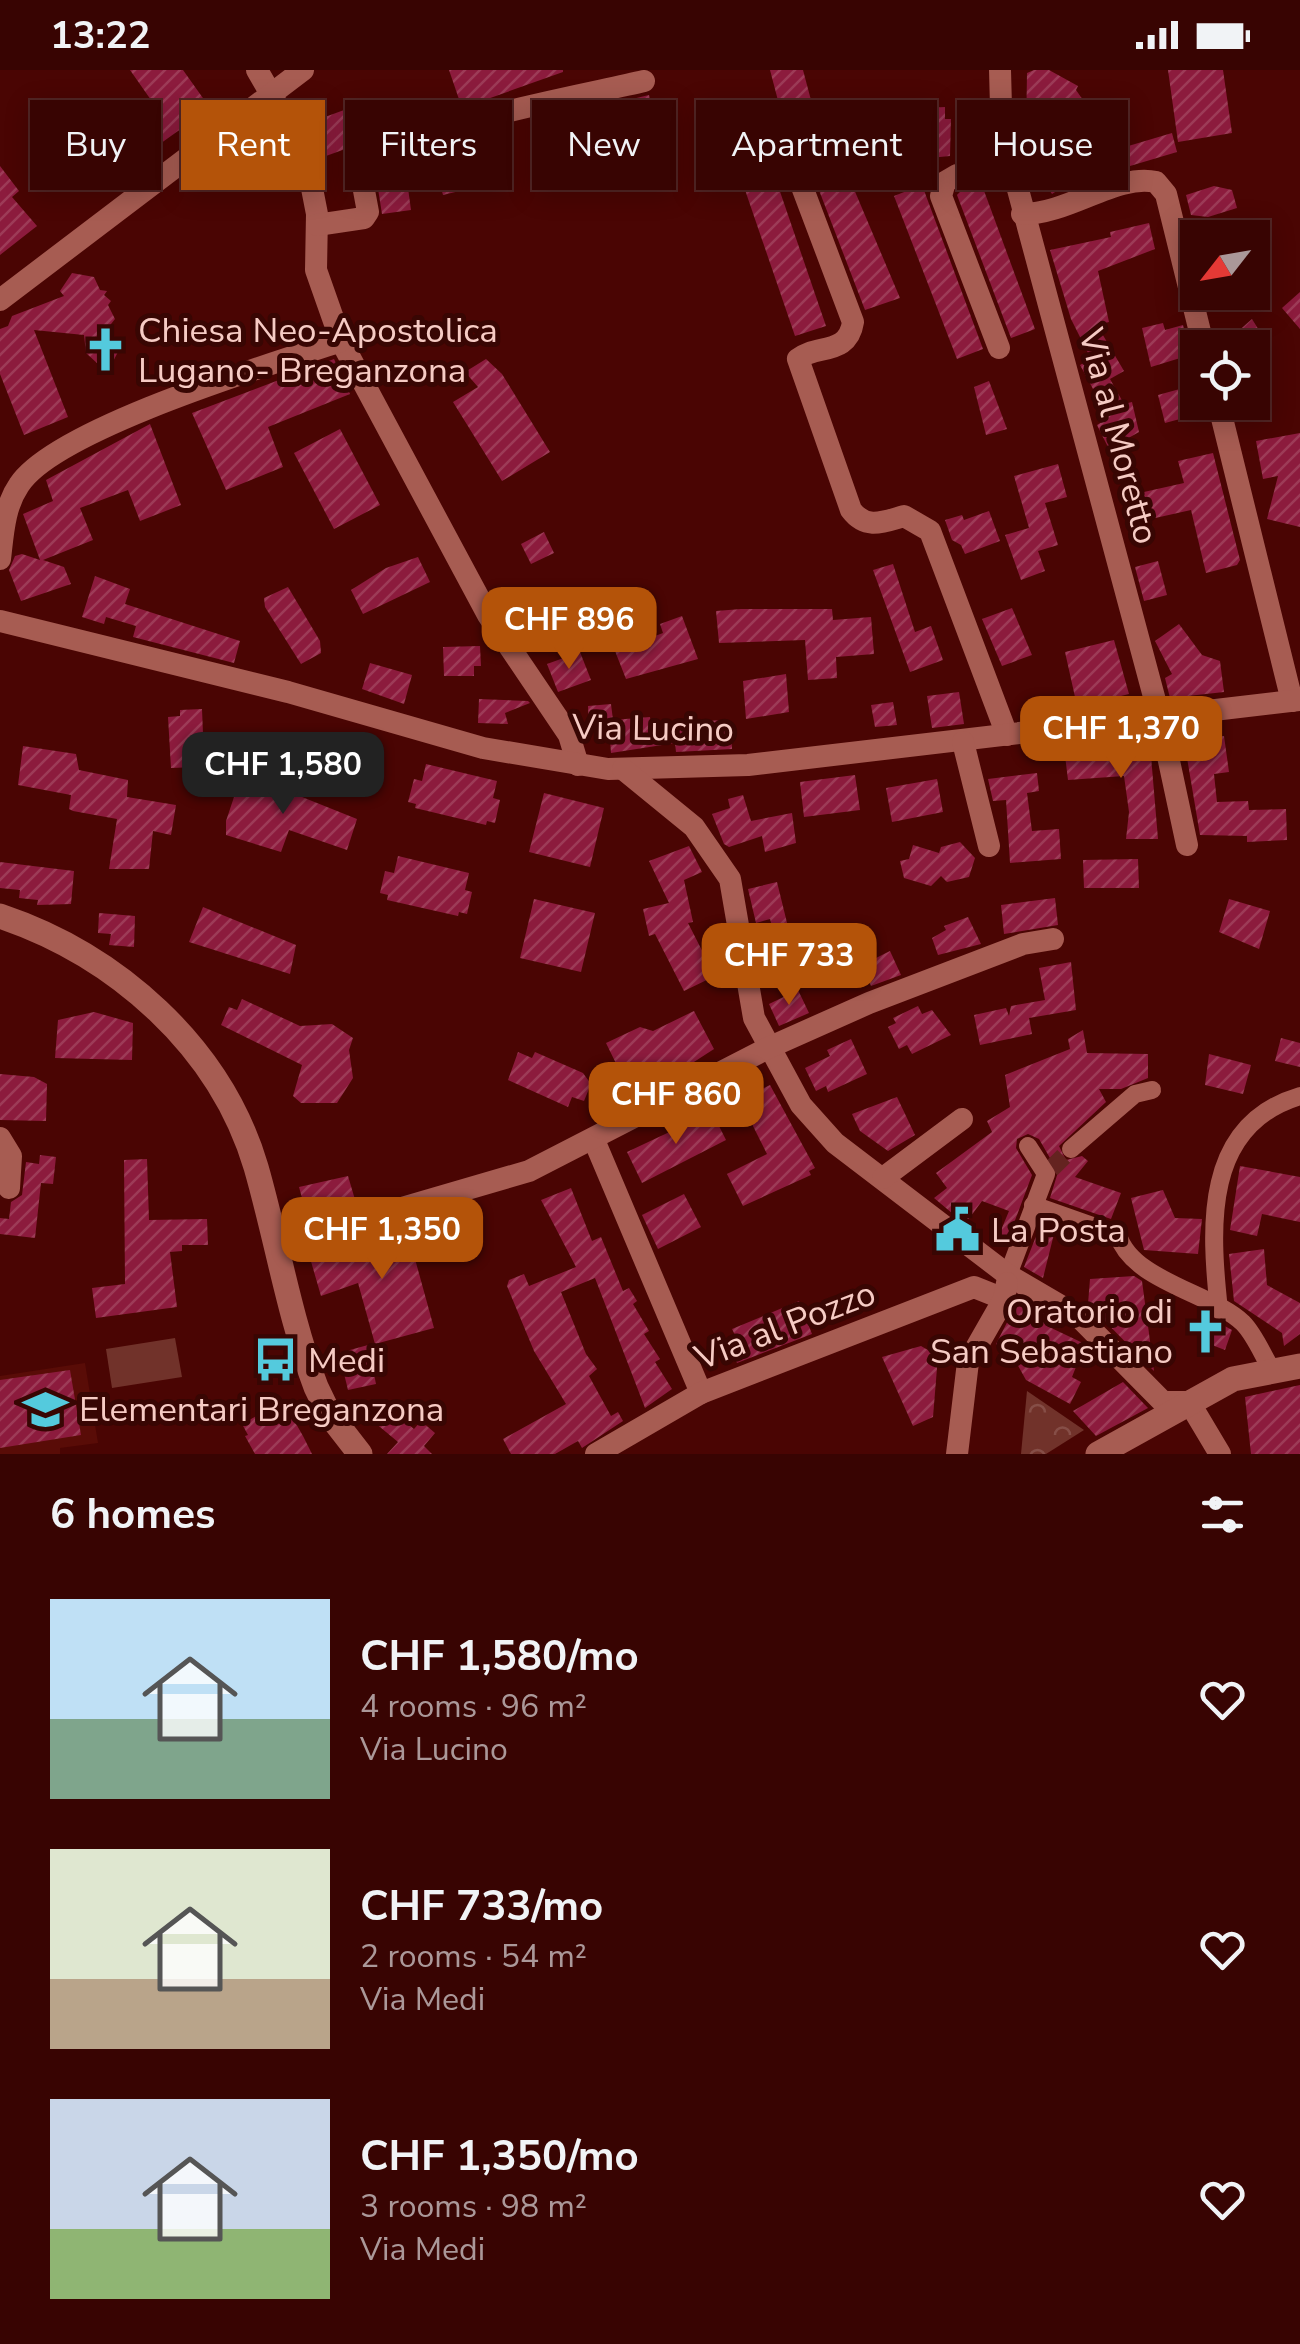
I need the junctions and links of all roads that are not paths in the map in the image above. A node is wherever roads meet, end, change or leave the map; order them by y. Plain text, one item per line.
1 (257, 70) edge
2 (303, 70) edge
3 (1000, 70) edge
4 (644, 81) dead end
5 (271, 90) junction
6 (1001, 100) edge
7 (957, 176) edge
8 (803, 190) edge
9 (1016, 190) edge
10 (1022, 214) junction
11 (318, 225) junction
12 (0, 300) edge
13 (1200, 330) edge
14 (341, 341) junction
15 (999, 348) dead end
16 (1223, 420) edge
17 (0, 559) edge
18 (0, 622) edge
19 (1296, 701) edge
20 (1160, 718) junction
21 (1007, 736) junction
22 (963, 742) junction
23 (578, 764) junction
24 (623, 770) junction
25 (1187, 845) dead end
26 (989, 846) dead end
27 (0, 916) edge
28 (1053, 939) dead end
29 (768, 1048) junction
30 (1152, 1090) dead end
31 (1300, 1096) edge
32 (962, 1119) dead end
33 (0, 1138) edge
34 (594, 1140) junction
35 (1028, 1146) dead end
36 (1071, 1149) tunnel mouth
37 (884, 1178) junction
38 (9, 1188) dead end
39 (1033, 1205) junction
40 (276, 1245) junction
41 (1008, 1275) junction
42 (1004, 1299) junction
43 (1219, 1310) junction
44 (1300, 1366) edge
45 (1272, 1370) junction
46 (701, 1393) junction
47 (1189, 1402) junction
48 (360, 1454) edge
49 (596, 1454) edge
50 (956, 1454) edge
51 (1098, 1454) edge
52 (1220, 1454) edge

1 - 5 street
2 - 5 street
3 - 6 street, Via al Moretto
4 - 11 street
5 - 11 street
5 - 12 street
7 - 15 street
8 - 21 street
9 - 10 street, Via al Moretto
10 - 13 street
10 - 20 street, Via al Moretto
11 - 14 street
14 - 17 street
14 - 23 street
16 - 19 street
18 - 23 street, Via Lucino
19 - 20 street, Via Lucino
20 - 21 street, Via Lucino
20 - 25 street, Via al Moretto
21 - 22 street, Via Lucino
22 - 24 street, Via Lucino
22 - 26 street
23 - 24 street, Via Lucino
24 - 29 street
27 - 40 street
28 - 29 street
29 - 34 street
29 - 37 street
30 - 36 street
31 - 43 street
32 - 37 street
33 - 38 street
34 - 40 street
34 - 46 street
35 - 39 street
37 - 41 street
39 - 41 street
39 - 43 street
40 - 48 street
41 - 42 street
41 - 47 street
42 - 46 street, Via al Pozzo
42 - 50 street
43 - 45 street
44 - 45 street
45 - 47 street
46 - 49 street, Via al Pozzo
47 - 51 street
47 - 52 street

